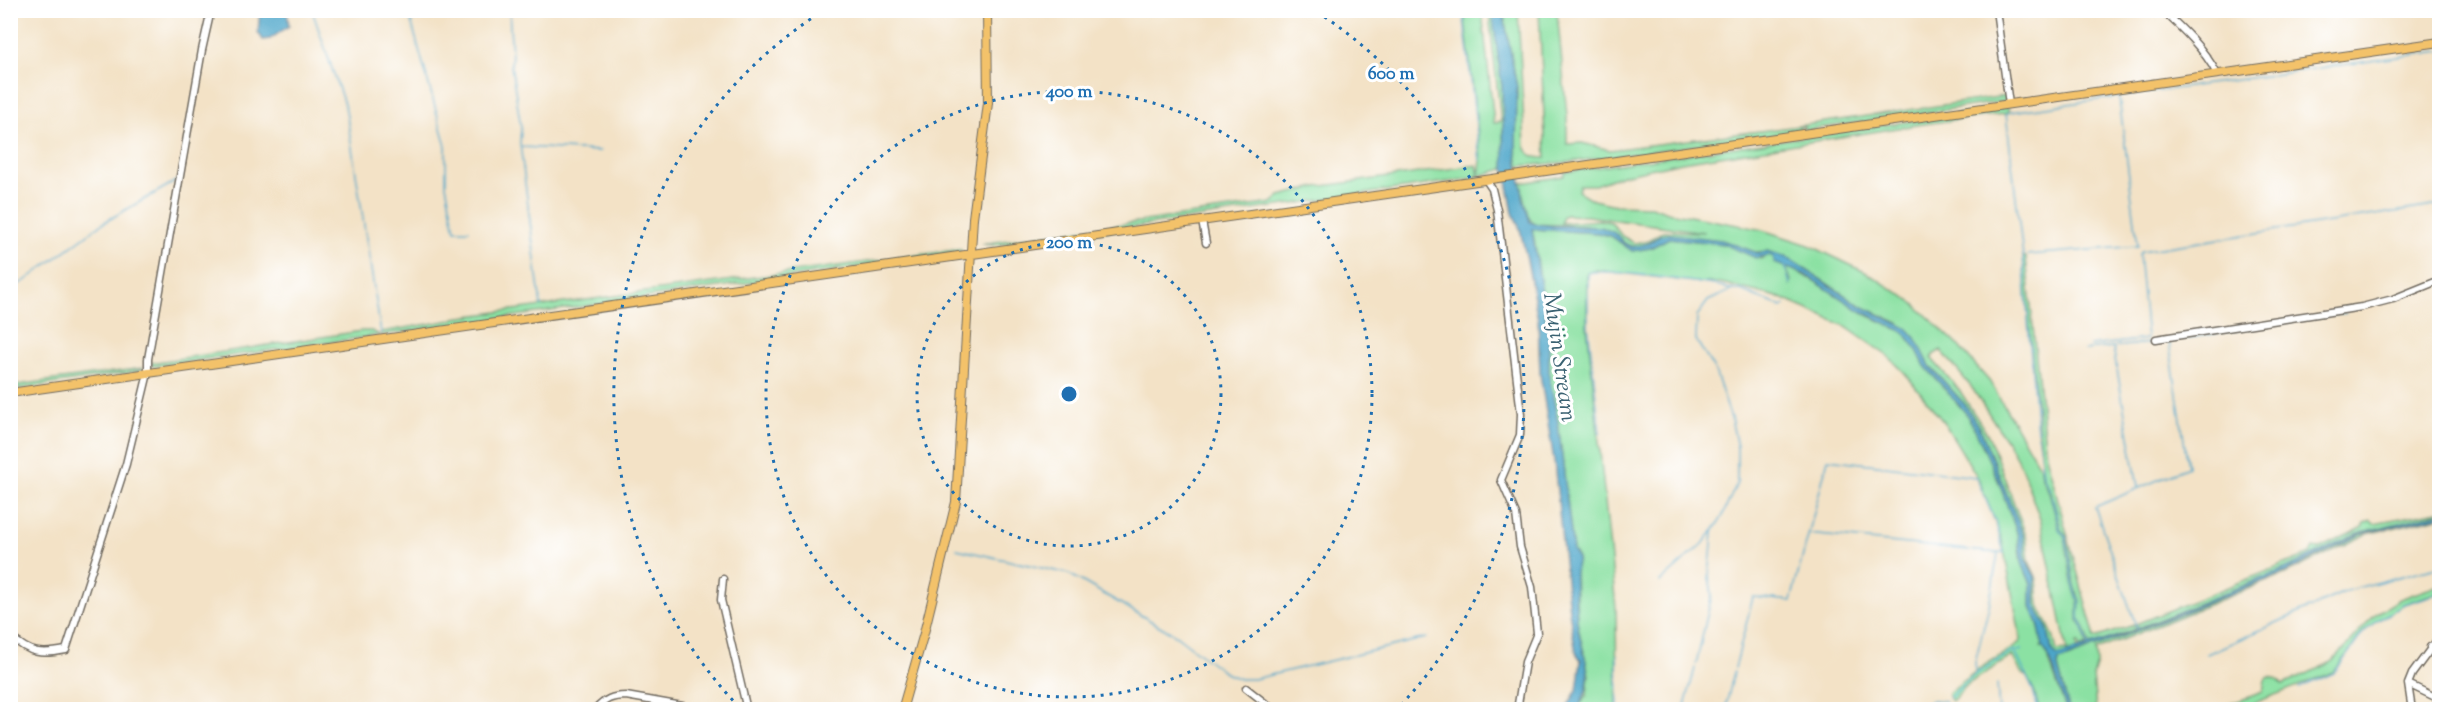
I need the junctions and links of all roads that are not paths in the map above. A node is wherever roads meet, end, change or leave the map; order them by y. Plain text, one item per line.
1 (211, 10) edge
2 (987, 10) edge
3 (1996, 10) edge
4 (2163, 10) edge
5 (2439, 42) edge
6 (2217, 74) junction
7 (2010, 104) junction
8 (1490, 180) junction
9 (1202, 221) junction
10 (1206, 243) dead end
11 (971, 255) junction
12 (2439, 280) edge
13 (2156, 339) dead end
14 (148, 373) junction
15 (10, 393) edge
16 (723, 579) dead end
17 (10, 636) edge
18 (2439, 636) edge
19 (2430, 647) junction
20 (2439, 655) edge
21 (2408, 684) junction
22 (1246, 688) dead end
23 (2433, 696) dead end
24 (595, 710) edge
25 (705, 710) edge
26 (747, 710) edge
27 (902, 710) edge
28 (1274, 710) edge
29 (1517, 710) edge
30 (2412, 710) edge

1 - 14 street
2 - 11 main road
3 - 7 street
4 - 6 street
5 - 6 main road
6 - 7 main road
7 - 8 main road
8 - 9 main road
8 - 29 street
9 - 10 street
9 - 11 main road
11 - 14 main road
11 - 27 main road
12 - 13 street
14 - 15 main road
14 - 17 street
16 - 26 street
18 - 19 street
19 - 20 street
19 - 21 street
21 - 23 street
21 - 30 street
22 - 28 street
24 - 25 street

